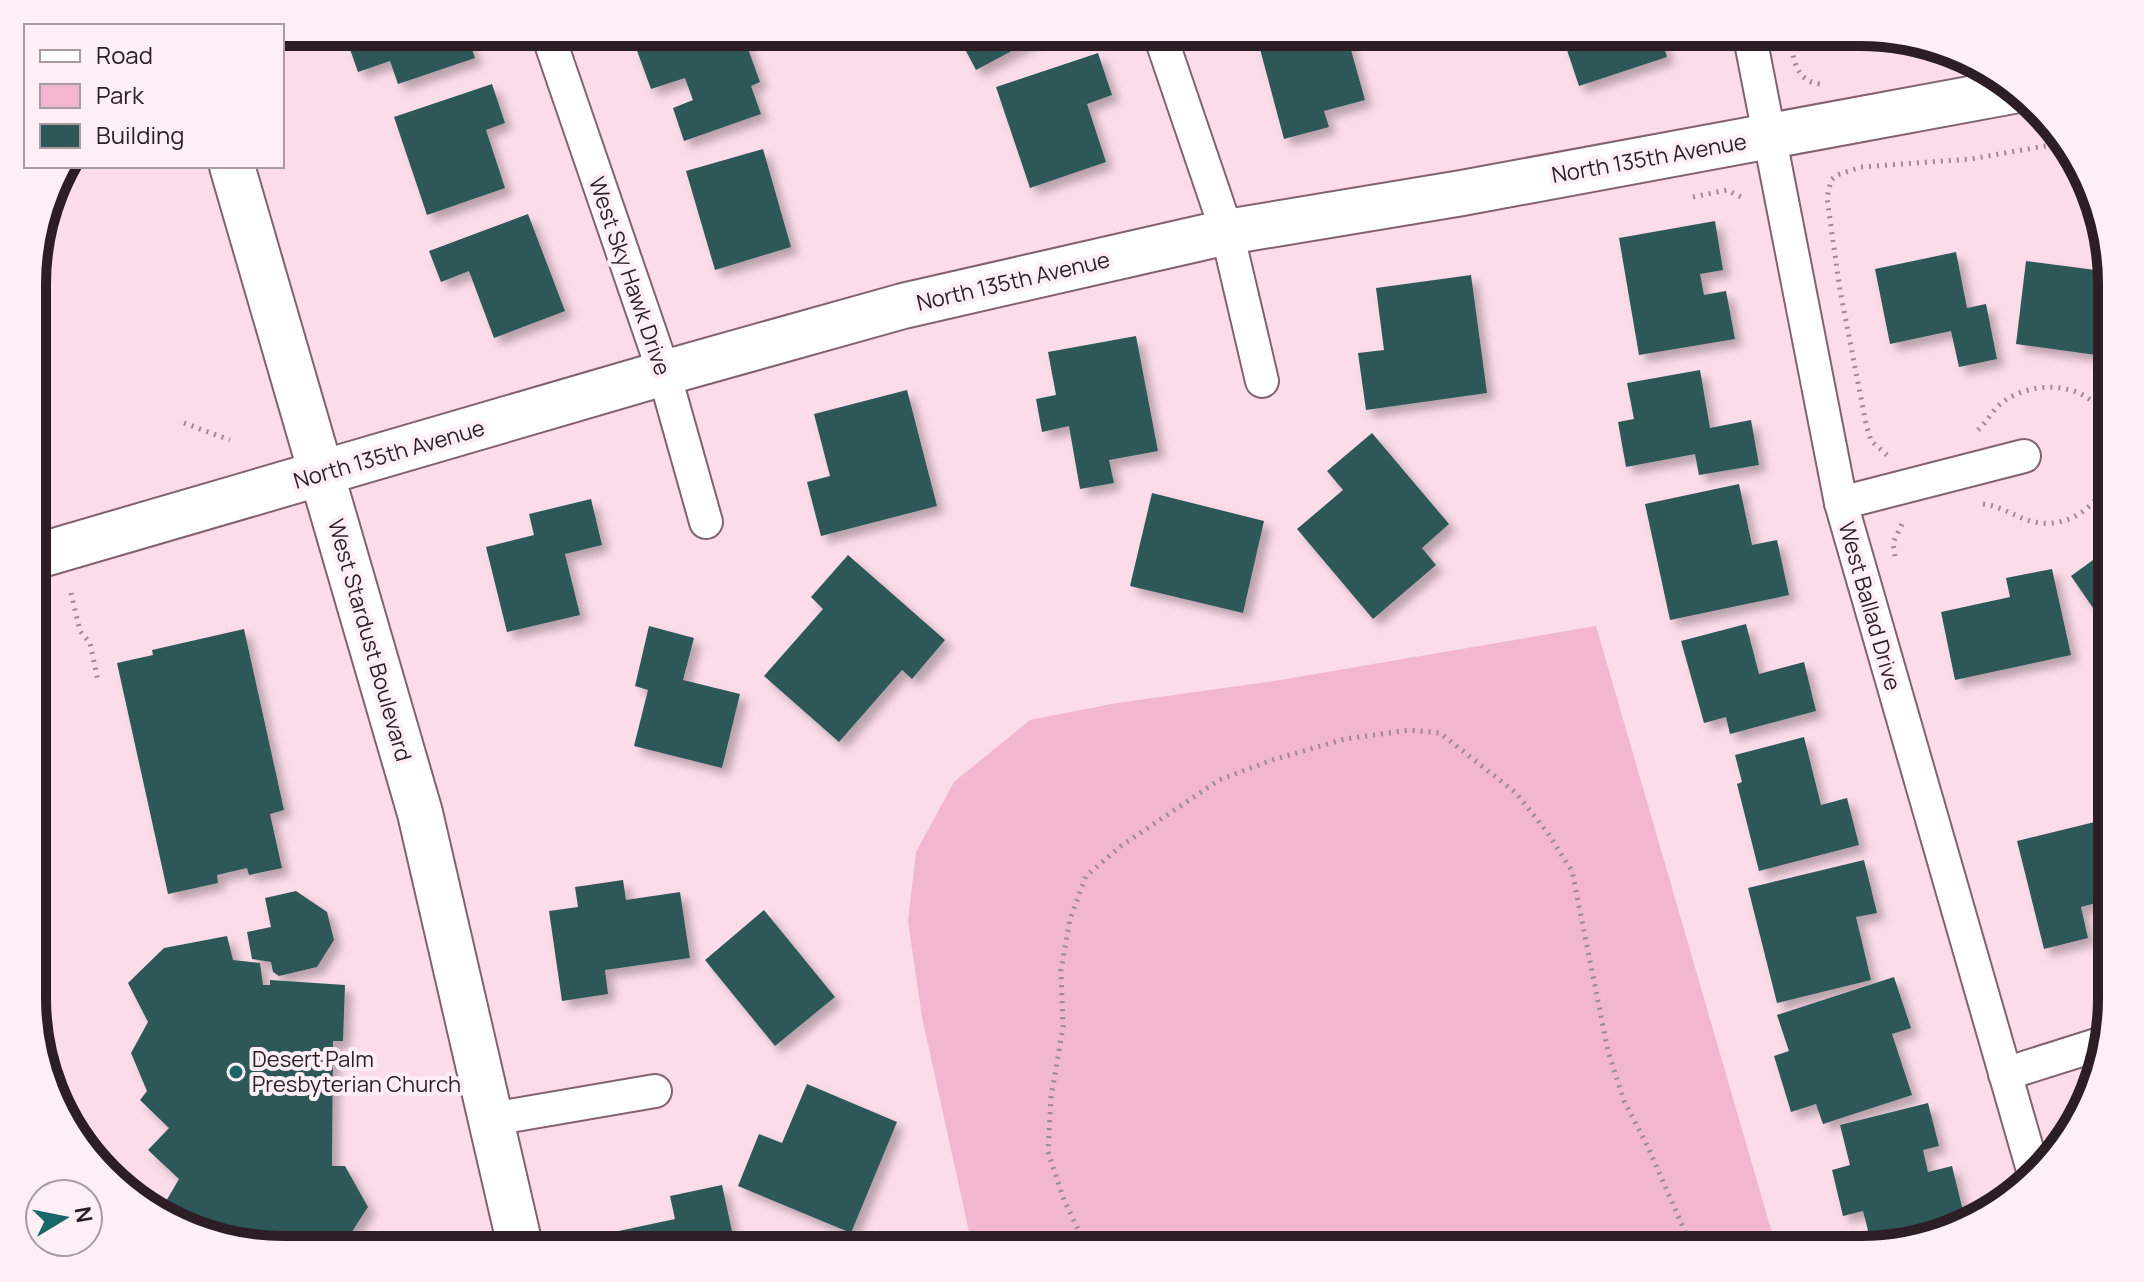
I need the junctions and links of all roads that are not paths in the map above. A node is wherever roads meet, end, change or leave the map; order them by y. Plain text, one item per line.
1 (1164, 46) edge
2 (1752, 46) edge
3 (552, 47) edge
4 (2001, 93) edge
5 (1770, 136) junction
6 (233, 168) edge
7 (1227, 232) junction
8 (664, 373) junction
9 (1262, 381) dead end
10 (2024, 456) dead end
11 (323, 473) junction
12 (1841, 503) junction
13 (706, 522) dead end
14 (46, 554) edge
15 (2092, 1046) edge
16 (2005, 1074) junction
17 (655, 1091) dead end
18 (492, 1119) junction
19 (2031, 1163) edge
20 (518, 1236) edge

1 - 7 street
2 - 5 street, West Ballad Drive
3 - 8 street, West Sky Hawk Drive
4 - 5 street, North 135th Avenue
5 - 7 street, North 135th Avenue
5 - 12 street, West Ballad Drive
6 - 11 street, West Stardust Boulevard
7 - 8 street, North 135th Avenue
7 - 9 street
8 - 11 street, North 135th Avenue
8 - 13 street, West Sky Hawk Drive
10 - 12 street
11 - 14 street, North 135th Avenue
11 - 18 street, West Stardust Boulevard
12 - 16 street, West Ballad Drive
15 - 16 street
16 - 19 street, West Ballad Drive
17 - 18 street
18 - 20 street, West Stardust Boulevard

